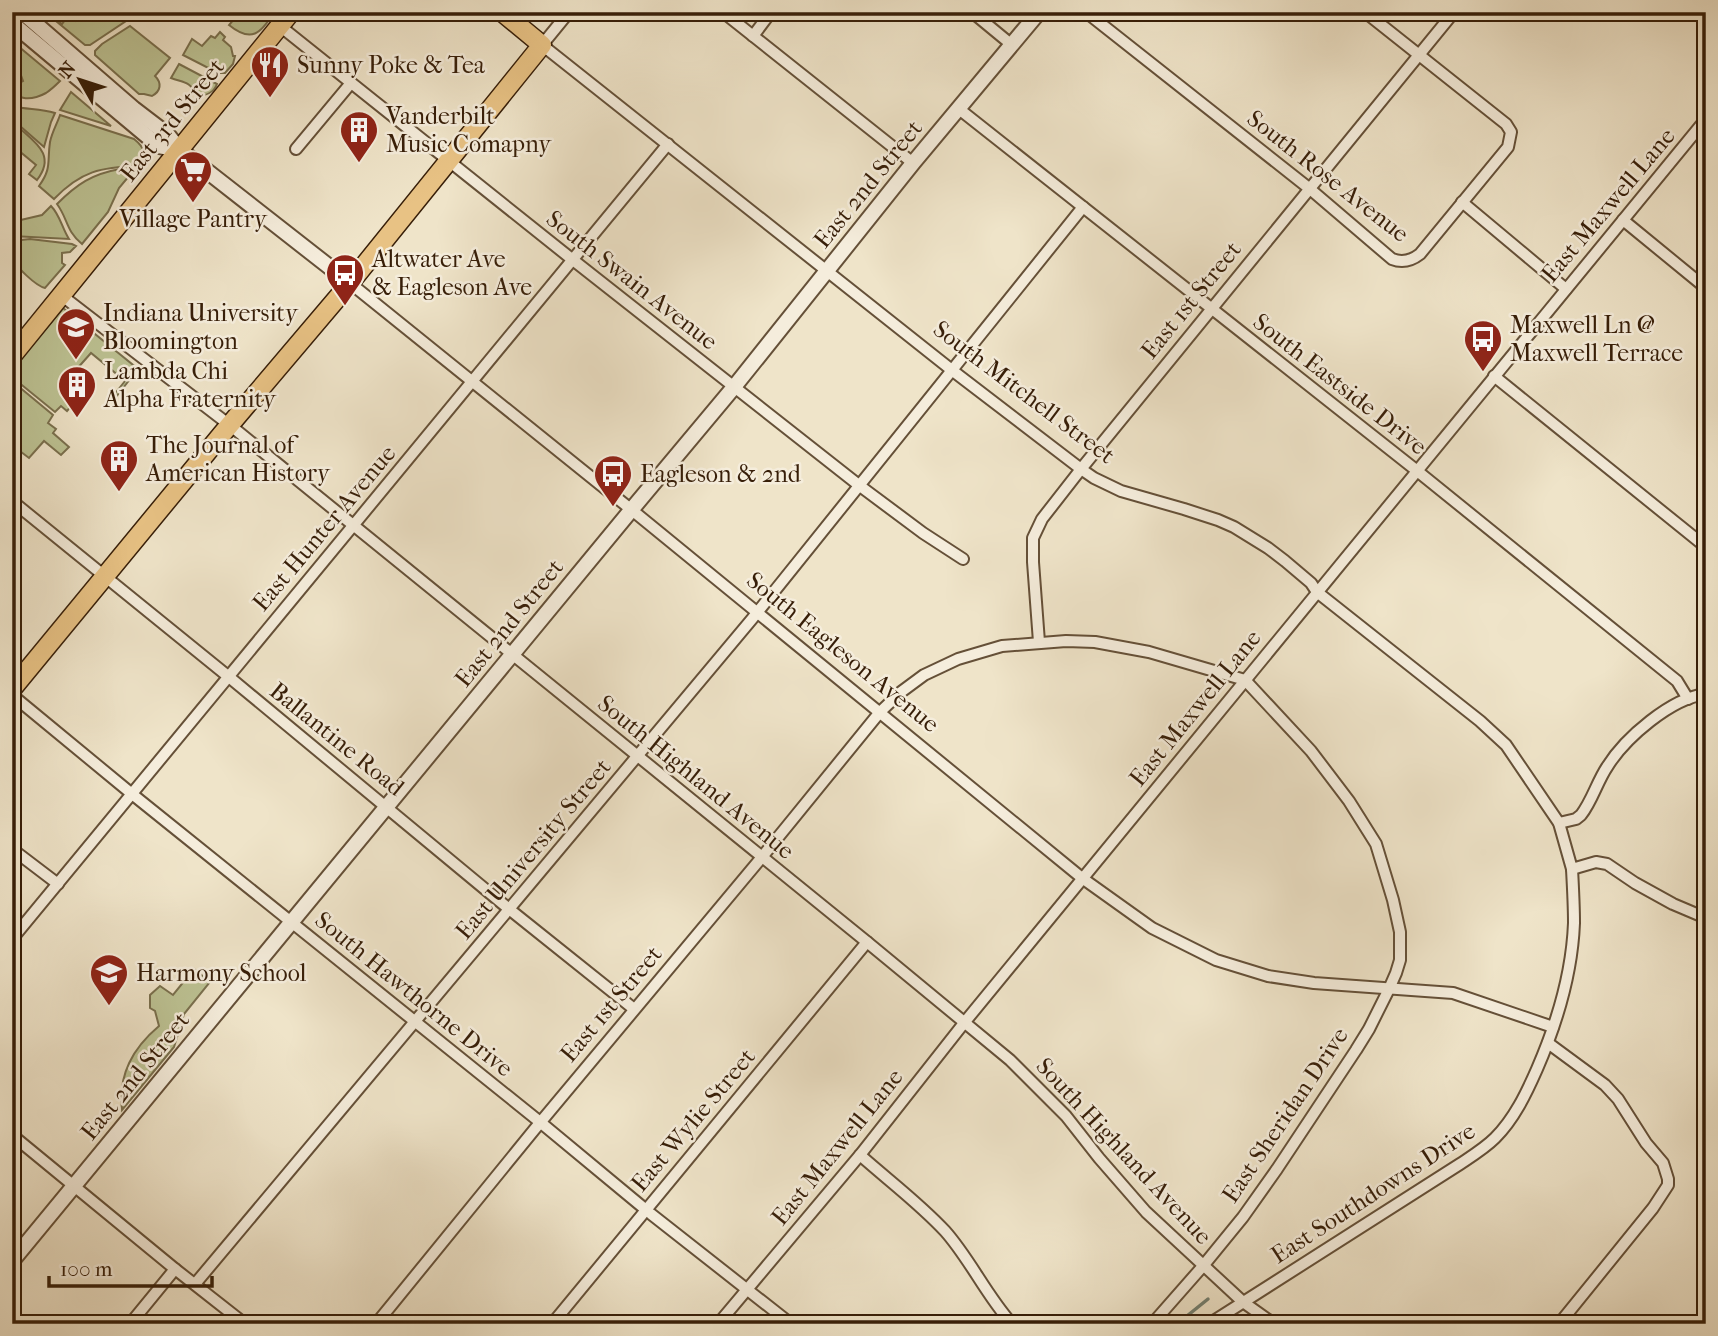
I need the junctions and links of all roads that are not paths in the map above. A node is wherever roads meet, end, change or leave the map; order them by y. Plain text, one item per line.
1 (502, 12) edge
2 (569, 12) edge
3 (723, 12) edge
4 (771, 12) edge
5 (972, 12) edge
6 (1040, 12) edge
7 (1086, 12) edge
8 (1365, 12) edge
9 (1454, 12) edge
10 (19, 17) edge
11 (286, 19) edge
12 (753, 36) junction
13 (542, 45) junction
14 (1012, 45) junction
15 (1419, 55) junction
16 (351, 83) junction
17 (959, 109) junction
18 (1706, 119) edge
19 (668, 144) junction
20 (296, 149) dead end
21 (180, 150) junction
22 (449, 160) junction
23 (913, 163) junction
24 (1310, 189) junction
25 (1462, 202) junction
26 (1083, 208) junction
27 (1623, 220) junction
28 (573, 260) junction
29 (827, 271) junction
30 (350, 283) junction
31 (1706, 288) edge
32 (1566, 289) junction
33 (61, 296) junction
34 (1210, 310) junction
35 (12, 356) edge
36 (953, 371) junction
37 (1493, 376) junction
38 (473, 382) junction
39 (734, 387) junction
40 (229, 426) junction
41 (1081, 469) junction
42 (1416, 470) junction
43 (860, 486) junction
44 (12, 501) edge
45 (632, 509) junction
46 (353, 525) junction
47 (1706, 547) edge
48 (963, 559) dead end
49 (105, 576) junction
50 (1317, 592) junction
51 (758, 612) junction
52 (1039, 642) junction
53 (512, 655) junction
54 (229, 677) junction
55 (1245, 680) junction
56 (12, 689) edge
57 (1706, 694) edge
58 (12, 695) edge
59 (1688, 699) junction
60 (880, 712) junction
61 (638, 756) junction
62 (132, 794) junction
63 (387, 807) junction
64 (1559, 823) junction
65 (12, 849) edge
66 (762, 857) junction
67 (1572, 869) junction
68 (1082, 878) junction
69 (58, 884) junction
70 (509, 909) junction
71 (1706, 918) edge
72 (292, 922) junction
73 (12, 939) edge
74 (867, 942) junction
75 (1389, 989) junction
76 (634, 1009) junction
77 (415, 1022) junction
78 (964, 1023) junction
79 (1553, 1027) junction
80 (1548, 1043) junction
81 (540, 1122) junction
82 (12, 1135) edge
83 (860, 1155) junction
84 (75, 1185) junction
85 (646, 1209) junction
86 (12, 1261) edge
87 (1203, 1266) junction
88 (175, 1269) junction
89 (195, 1284) junction
90 (746, 1289) junction
91 (1242, 1302) junction
92 (130, 1324) edge
93 (245, 1324) edge
94 (376, 1324) edge
95 (552, 1324) edge
96 (718, 1324) edge
97 (791, 1324) edge
98 (1012, 1324) edge
99 (1153, 1324) edge
100 (1209, 1324) edge
101 (1274, 1324) edge
102 (1559, 1324) edge

1 - 13 main road, South Mitchell Street
2 - 13 street
3 - 12 street
4 - 12 street
5 - 14 street
6 - 14 street, East 2nd Street
7 - 24 street, South Rose Avenue
8 - 15 street
9 - 15 street, East 1st Street
10 - 21 street, South Eagleson Avenue
11 - 16 street, South Swain Avenue
11 - 21 main road, East 3rd Street
12 - 23 street
13 - 19 street, South Mitchell Street
13 - 22 main road
14 - 17 street, East 2nd Street
15 - 24 street, East 1st Street
15 - 25 street
16 - 20 street
16 - 22 street, South Swain Avenue
17 - 23 street, East 2nd Street
17 - 26 street, South Eastside Drive
18 - 27 street, East Maxwell Lane
19 - 28 street, East Hunter Avenue
19 - 29 street, South Mitchell Street
21 - 30 street, South Eagleson Avenue
21 - 33 main road, East 3rd Street
22 - 28 street, South Swain Avenue
22 - 30 main road
23 - 29 street, East 2nd Street
24 - 25 street, South Rose Avenue
24 - 34 street, East 1st Street
25 - 32 street
26 - 34 street, South Eastside Drive
26 - 36 street, East University Street
27 - 31 street
27 - 32 street, East Maxwell Lane
28 - 38 street, East Hunter Avenue
28 - 39 street, South Swain Avenue
29 - 36 street, South Mitchell Street
29 - 39 street, East 2nd Street
30 - 38 street, South Eagleson Avenue
30 - 40 main road
32 - 37 street, East Maxwell Lane
33 - 35 main road, East 3rd Street
33 - 40 street, South Highland Avenue
34 - 41 street, East 1st Street
34 - 42 street, South Eastside Drive
36 - 41 street, South Mitchell Street
36 - 43 street, East University Street
37 - 42 street, East Maxwell Lane
37 - 47 street
38 - 45 street, South Eagleson Avenue
38 - 46 street, East Hunter Avenue
39 - 43 street, South Swain Avenue
39 - 45 street, East 2nd Street
40 - 46 street, South Highland Avenue
40 - 49 main road
41 - 50 street, South Mitchell Street
41 - 52 street, East 1st Street
42 - 50 street, East Maxwell Lane
42 - 59 street, South Eastside Drive
43 - 48 street, South Swain Avenue
43 - 51 street, East University Street
44 - 49 street, Ballantine Road
45 - 51 street, South Eagleson Avenue
45 - 53 street, East 2nd Street
46 - 53 street, South Highland Avenue
46 - 54 street, East Hunter Avenue
49 - 54 street, Ballantine Road
49 - 56 main road
50 - 55 street, East Maxwell Lane
50 - 64 street, South Mitchell Street
51 - 60 street, South Eagleson Avenue
51 - 61 street, East University Street
52 - 55 street, East 1st Street
52 - 60 street, East 1st Street
53 - 61 street, South Highland Avenue
53 - 63 street, East 2nd Street
54 - 62 street, East Hunter Avenue
54 - 63 street, Ballantine Road
55 - 68 street, East Maxwell Lane
55 - 75 street, East Sheridan Drive
57 - 59 street
58 - 62 street, South Hawthorne Drive
59 - 64 street
60 - 66 street, East 1st Street
60 - 68 street, South Eagleson Avenue
61 - 66 street, South Highland Avenue
61 - 70 street, East University Street
62 - 69 street, East Hunter Avenue
62 - 72 street, South Hawthorne Drive
63 - 70 street, Ballantine Road
63 - 72 street, East 2nd Street
64 - 67 street, South Mitchell Street
65 - 69 street
66 - 74 street, South Highland Avenue
66 - 76 street, East 1st Street
67 - 71 street
67 - 79 street, East Southdowns Drive
68 - 75 street, South Eagleson Avenue
68 - 78 street, East Maxwell Lane
69 - 73 street, East Hunter Avenue
70 - 76 street, Ballantine Road
70 - 77 street, East University Street
72 - 77 street, South Hawthorne Drive
72 - 84 street, East 2nd Street
74 - 78 street, South Highland Avenue
74 - 85 street, East Wylie Street
75 - 79 street, South Eagleson Avenue
75 - 87 street, East Sheridan Drive
76 - 81 street, East 1st Street
77 - 81 street, South Hawthorne Drive
77 - 89 street, East University Street
78 - 83 street, East Maxwell Lane
78 - 87 street, South Highland Avenue
79 - 80 street, East Southdowns Drive
80 - 91 street, East Southdowns Drive
80 - 102 street
81 - 85 street, South Hawthorne Drive
81 - 94 street, East 1st Street
82 - 84 street
83 - 90 street, East Maxwell Lane
83 - 98 street
84 - 86 street, East 2nd Street
84 - 88 street
85 - 90 street, South Hawthorne Drive
85 - 95 street, East Wylie Street
87 - 91 street, South Highland Avenue
87 - 99 street, East Sheridan Drive
88 - 89 street
88 - 92 street
89 - 93 street
90 - 96 street, East Maxwell Lane
90 - 97 street, South Hawthorne Drive
91 - 100 street, East Southdowns Drive
91 - 101 street, South Highland Avenue

